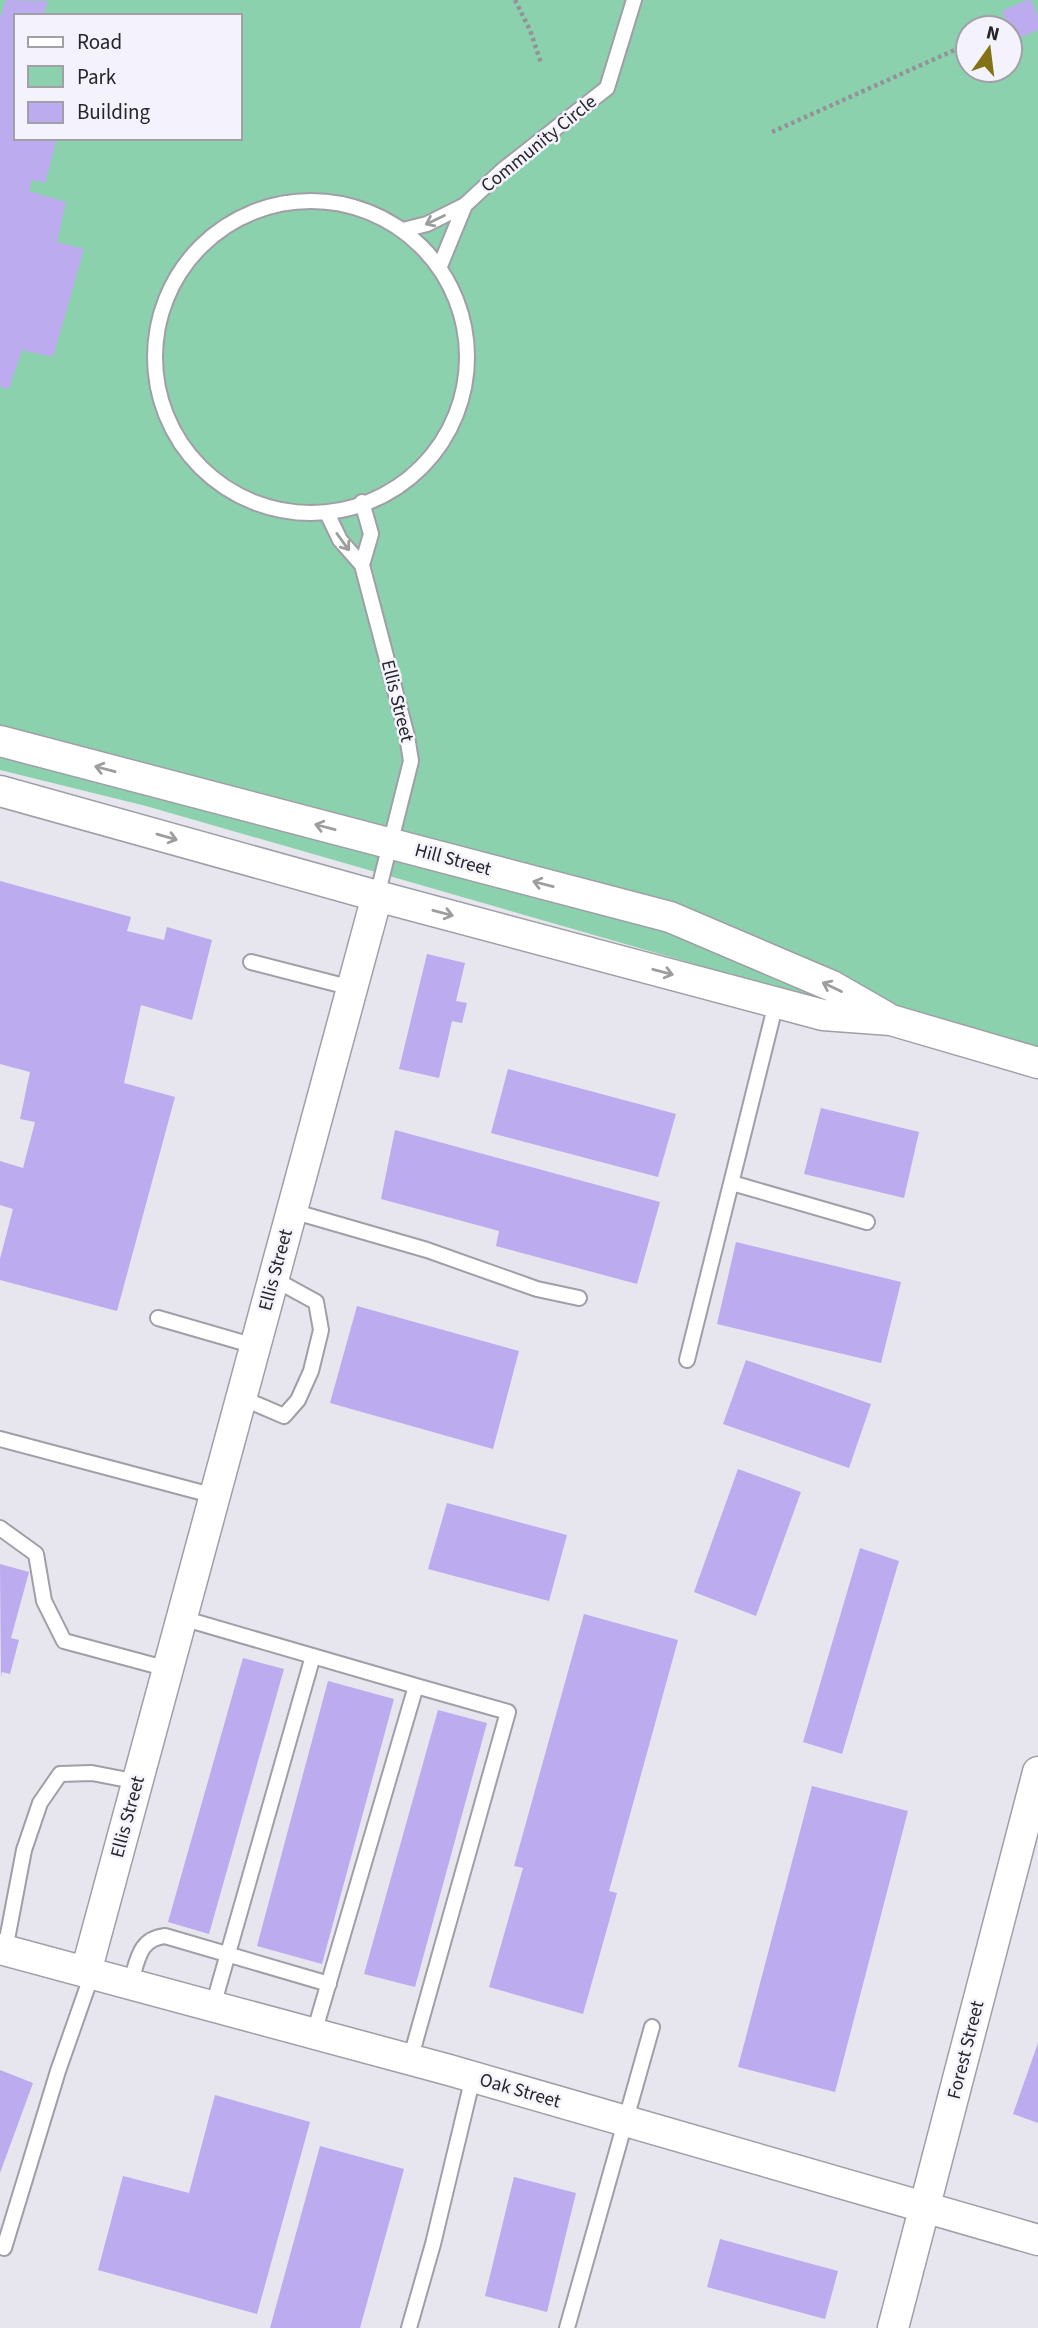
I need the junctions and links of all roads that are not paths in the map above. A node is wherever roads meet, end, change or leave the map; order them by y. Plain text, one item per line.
1 (634, 0) edge
2 (465, 205) junction
3 (403, 230) junction
4 (440, 266) junction
5 (362, 502) junction
6 (328, 515) junction
7 (362, 565) junction
8 (0, 741) edge
9 (0, 791) edge
10 (391, 844) junction
11 (377, 896) junction
12 (251, 962) dead end
13 (352, 988) junction
14 (776, 1003) junction
15 (891, 1020) junction
16 (1038, 1063) edge
17 (732, 1183) junction
18 (292, 1211) junction
19 (867, 1222) dead end
20 (274, 1279) junction
21 (579, 1298) dead end
22 (158, 1318) dead end
23 (255, 1346) junction
24 (687, 1360) dead end
25 (242, 1398) junction
26 (0, 1439) edge
27 (215, 1496) junction
28 (0, 1528) edge
29 (182, 1618) junction
30 (313, 1656) junction
31 (168, 1669) junction
32 (416, 1686) junction
33 (1038, 1772) edge
34 (138, 1782) junction
35 (3, 1949) edge
36 (228, 1954) junction
37 (89, 1973) junction
38 (329, 1983) junction
39 (130, 1984) junction
40 (212, 2006) junction
41 (652, 2027) dead end
42 (314, 2033) junction
43 (410, 2060) junction
44 (473, 2077) junction
45 (625, 2121) junction
46 (926, 2208) junction
47 (1038, 2240) edge
48 (4, 2248) dead end
49 (409, 2328) edge
50 (567, 2328) edge
51 (893, 2328) edge

1 - 2 lane, Community Circle
2 -> 3 lane, Community Circle
2 - 4 lane, Community Circle
3 - 4 lane
3 - 6 lane
4 - 5 lane
5 - 6 lane
5 - 7 lane, Ellis Street
6 -> 7 lane, Ellis Street
7 - 10 lane, Ellis Street
10 -> 8 street, Hill Street
9 -> 11 street, Hill Street
10 - 11 lane, Ellis Street
15 -> 10 street, Hill Street
11 - 13 street, Ellis Street
11 -> 14 street, Hill Street
12 - 13 lane
13 - 18 street, Ellis Street
14 - 15 street, Hill Street
14 - 17 lane
15 - 16 street, Hill Street
17 - 19 lane
17 - 24 lane
18 - 20 street, Ellis Street
18 - 21 lane
20 - 23 street, Ellis Street
20 - 25 lane
22 - 23 lane
23 - 25 street, Ellis Street
25 - 27 street, Ellis Street
26 - 27 lane
27 - 29 street, Ellis Street
28 - 31 lane
29 - 30 lane
29 - 31 street, Ellis Street
30 - 32 lane
30 - 36 lane
31 - 34 street, Ellis Street
32 - 38 lane
32 - 43 lane
33 - 46 street, Forest Street
34 - 35 lane
34 - 37 street, Ellis Street
35 - 37 street, Oak Street
36 - 38 lane
36 - 39 lane
36 - 40 lane
37 - 39 street, Oak Street
37 - 48 lane
38 - 42 lane
39 - 40 street, Oak Street
40 - 42 street, Oak Street
41 - 45 lane
42 - 43 street, Oak Street
43 - 44 street, Oak Street
44 - 45 street, Oak Street
44 - 49 lane
45 - 46 street, Oak Street
45 - 50 lane
46 - 47 street, Oak Street
46 - 51 street, Forest Street

